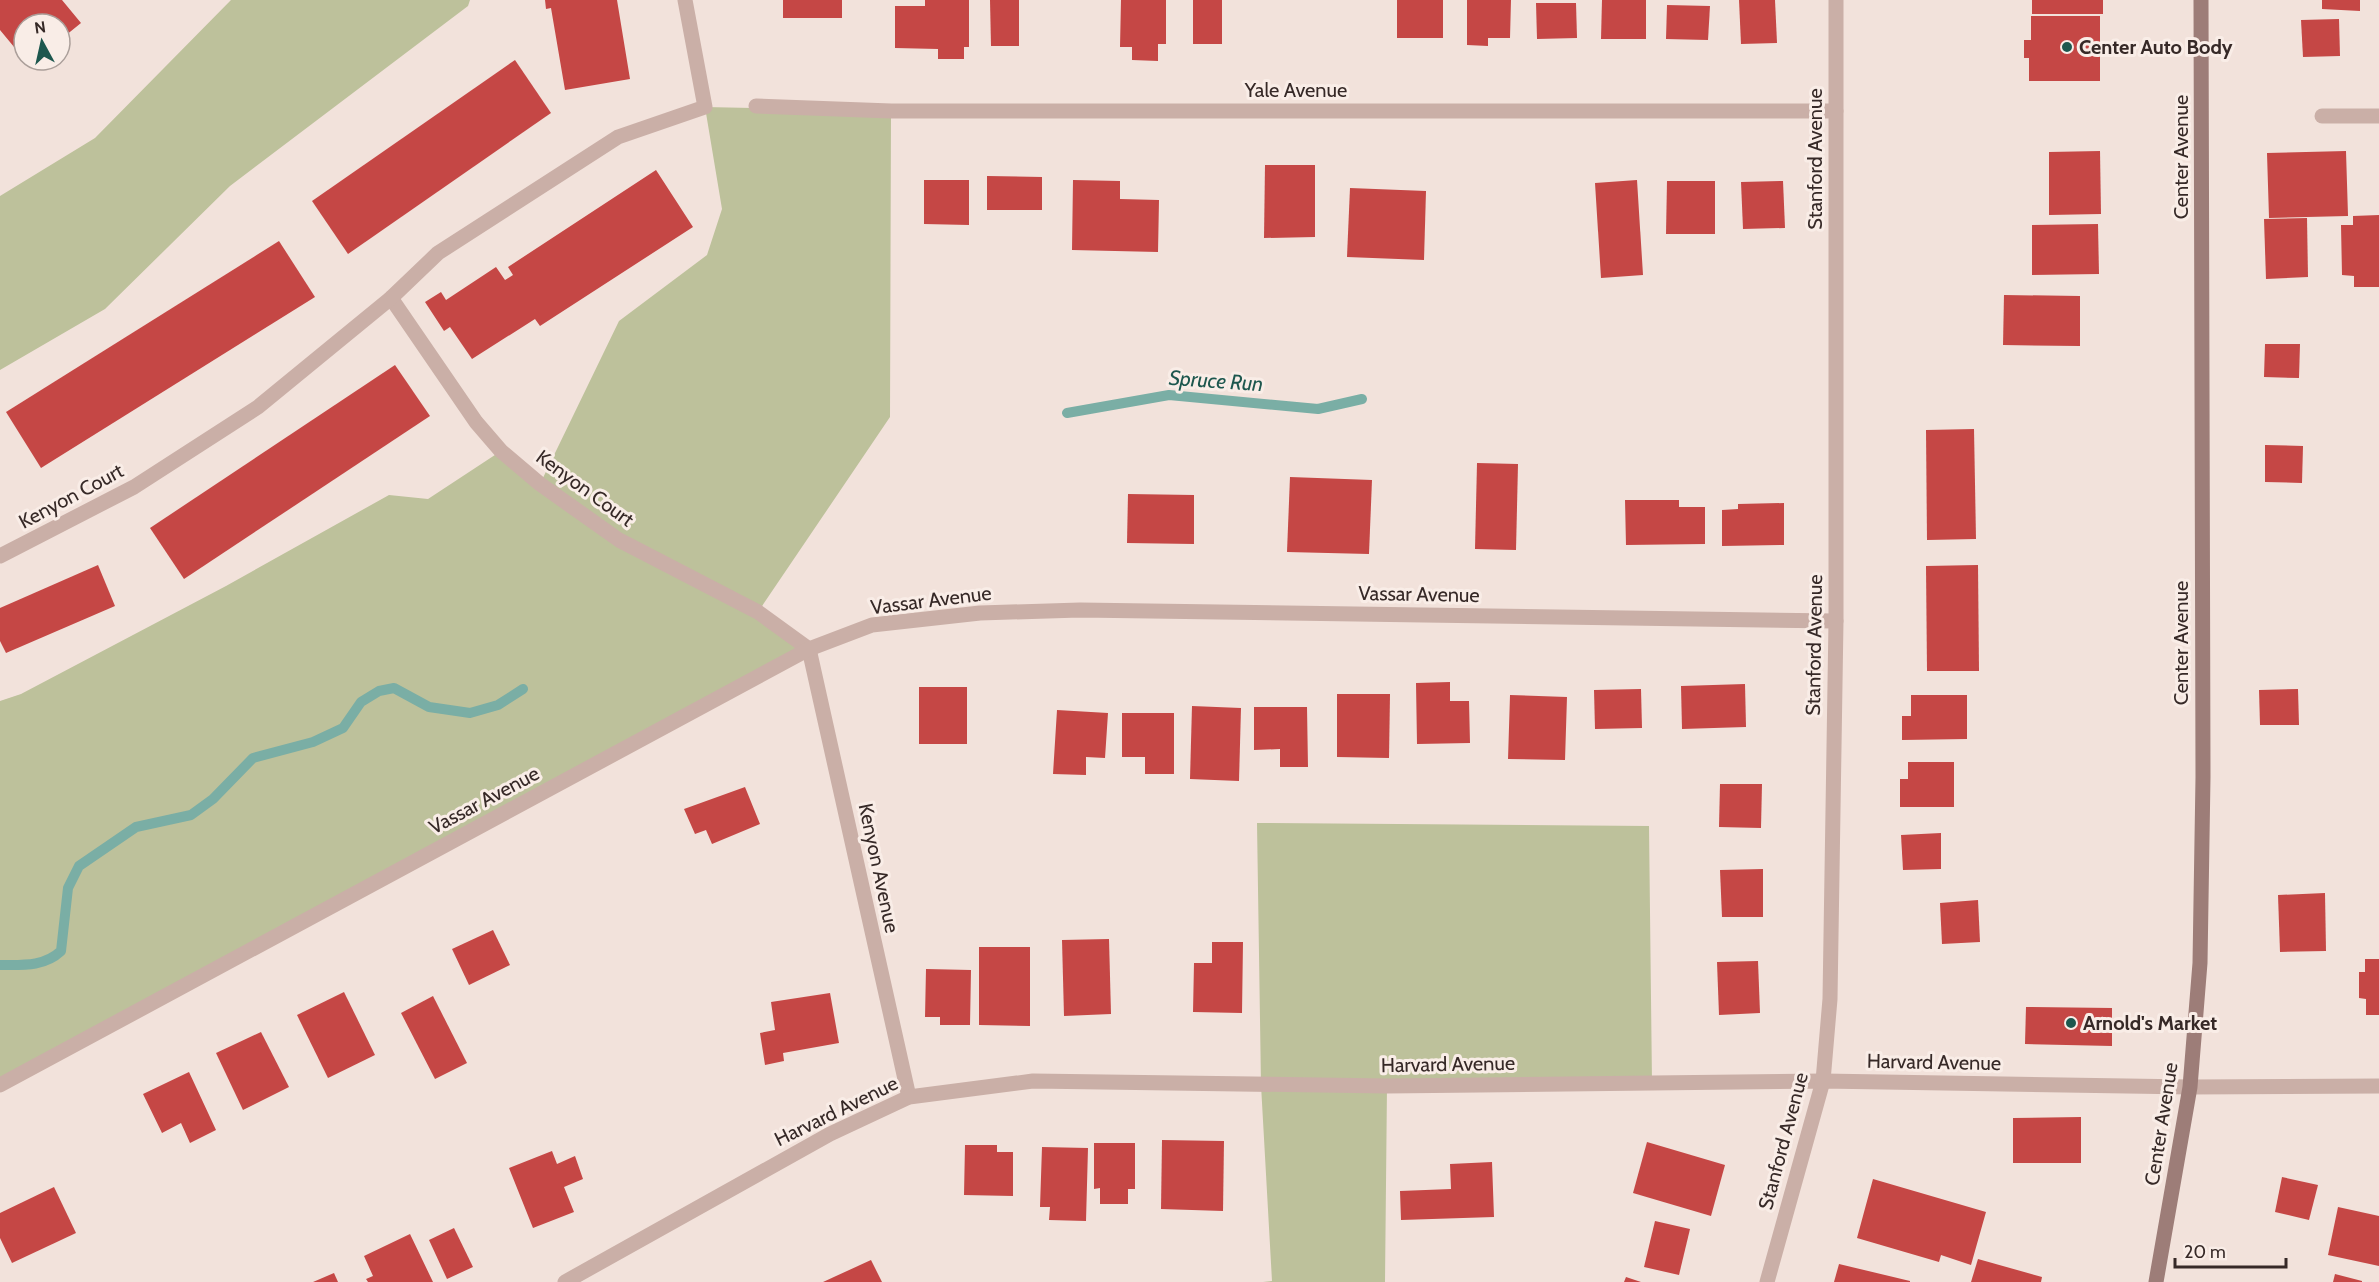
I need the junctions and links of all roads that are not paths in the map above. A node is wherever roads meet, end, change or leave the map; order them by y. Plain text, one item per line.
1 (685, 0) edge
2 (1836, 0) edge
3 (2201, 0) edge
4 (756, 106) dead end
5 (1836, 111) junction
6 (2322, 116) dead end
7 (2379, 116) edge
8 (391, 298) junction
9 (0, 556) edge
10 (1836, 621) junction
11 (809, 649) junction
12 (1823, 1081) junction
13 (0, 1085) edge
14 (2379, 1086) edge
15 (2190, 1087) junction
16 (909, 1097) junction
17 (565, 1282) edge
18 (1767, 1282) edge
19 (2156, 1282) edge

1 - 8 street, Kenyon Court
2 - 5 street, Stanford Avenue
3 - 15 street, Center Avenue
4 - 5 street, Yale Avenue
5 - 10 street, Stanford Avenue
6 - 7 street
8 - 9 street, Kenyon Court
8 - 11 street, Kenyon Court
10 - 11 street, Vassar Avenue
10 - 12 street, Stanford Avenue
11 - 13 street, Vassar Avenue
11 - 16 street, Kenyon Avenue
12 - 15 street, Harvard Avenue
12 - 16 street, Harvard Avenue
12 - 18 street, Stanford Avenue
14 - 15 street, Harvard Avenue
15 - 19 street, Center Avenue
16 - 17 street, Harvard Avenue

